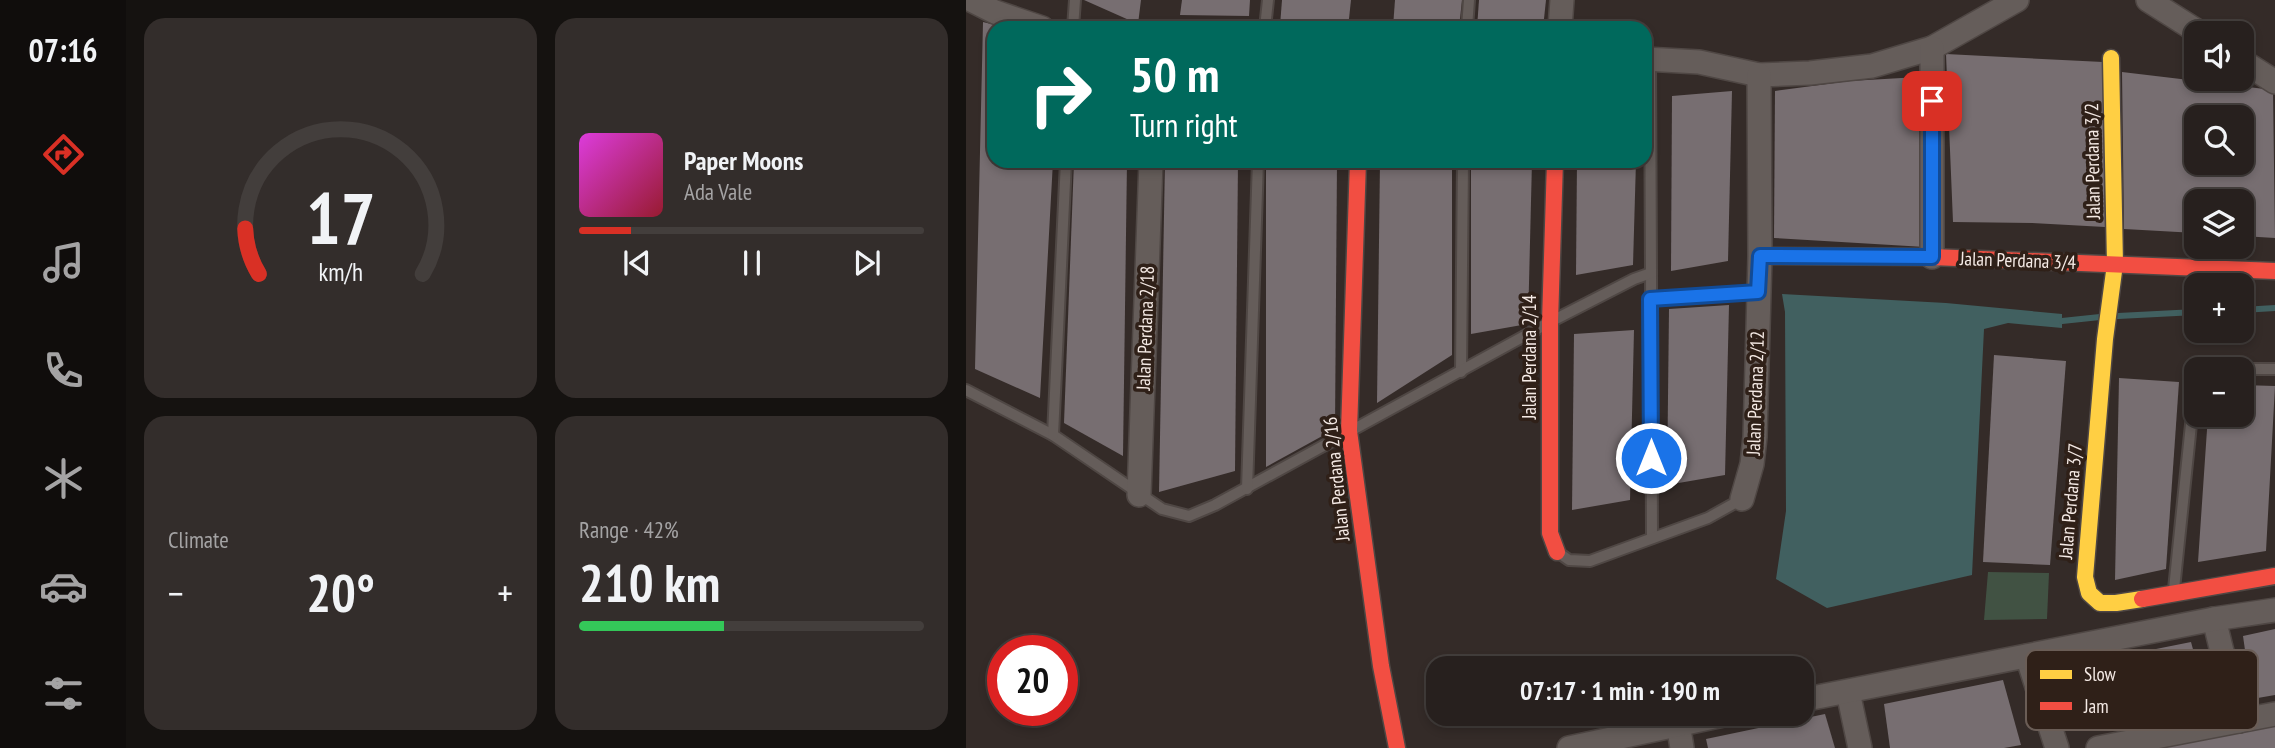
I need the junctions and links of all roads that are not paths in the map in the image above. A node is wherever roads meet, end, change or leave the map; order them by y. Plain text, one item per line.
1 (971, 0) edge
2 (1075, 0) edge
3 (1268, 0) edge
4 (1469, 0) edge
5 (1562, 0) edge
6 (2017, 0) edge
7 (2148, 0) edge
8 (1021, 21) edge
9 (1074, 21) edge
10 (1266, 21) edge
11 (1468, 21) edge
12 (1560, 21) edge
13 (2184, 23) edge
14 (1932, 48) junction
15 (2111, 58) dead end
16 (1652, 59) edge
17 (2254, 69) edge
18 (1759, 75) junction
19 (2275, 82) edge
20 (1066, 168) edge
21 (1151, 168) edge
22 (1258, 168) edge
23 (1358, 168) edge
24 (1463, 168) edge
25 (1555, 168) edge
26 (1649, 168) edge
27 (1760, 256) junction
28 (1932, 257) junction
29 (2115, 264) junction
30 (2275, 271) edge
31 (1651, 273) junction
32 (1758, 292) junction
33 (1650, 299) junction
34 (1550, 322) junction
35 (2254, 369) edge
36 (2275, 369) edge
37 (1461, 372) junction
38 (966, 390) edge
39 (2191, 427) edge
40 (1349, 431) junction
41 (1053, 435) junction
42 (1247, 489) junction
43 (1139, 495) junction
44 (1742, 499) joint
45 (1652, 538) junction
46 (1557, 552) joint
47 (2275, 576) edge
48 (2173, 594) junction
49 (2275, 610) edge
50 (2214, 619) junction
51 (2056, 650) edge
52 (2222, 650) edge
53 (2026, 656) edge
54 (1848, 692) junction
55 (1814, 698) edge
56 (1665, 726) edge
57 (1678, 726) edge
58 (2051, 730) edge
59 (2192, 730) edge
60 (1397, 748) edge
61 (1569, 748) edge
62 (1682, 748) edge
63 (1860, 748) edge
64 (2057, 748) edge
65 (2098, 748) edge

1 - 8 street
2 - 9 lane
3 - 10 lane
4 - 11 lane
5 - 12 street
6 - 14 street
7 - 13 street
14 - 18 street
14 - 28 street
15 - 29 street, Jalan Perdana 3/2
16 - 18 street
17 - 19 street
18 - 27 street, Jalan Perdana 2/12
20 - 41 lane
21 - 43 street, Jalan Perdana 2/18
22 - 42 lane
23 - 40 street, Jalan Perdana 2/16
24 - 37 lane
25 - 34 street, Jalan Perdana 2/14
26 - 31 lane
27 - 28 street, Jalan Perdana 3/4
27 - 32 street, Jalan Perdana 2/12
28 - 29 street, Jalan Perdana 3/4
29 - 30 street, Jalan Perdana 3/4
29 - 48 street, Jalan Perdana 3/7
31 - 33 lane
31 - 34 lane
32 - 33 lane
32 - 44 street, Jalan Perdana 2/12
33 - 45 lane
34 - 37 lane
34 - 46 street, Jalan Perdana 2/14
35 - 36 lane
37 - 40 lane
38 - 41 lane
39 - 48 lane
40 - 42 lane
40 - 60 street, Jalan Perdana 2/16
41 - 43 lane
42 - 43 lane
44 - 45 lane
45 - 46 lane
47 - 48 street, Jalan Perdana 3/7
49 - 50 street
50 - 51 street
50 - 52 street
53 - 54 street
54 - 55 street
54 - 63 street
56 - 61 street
57 - 62 street
58 - 64 street
59 - 65 street

